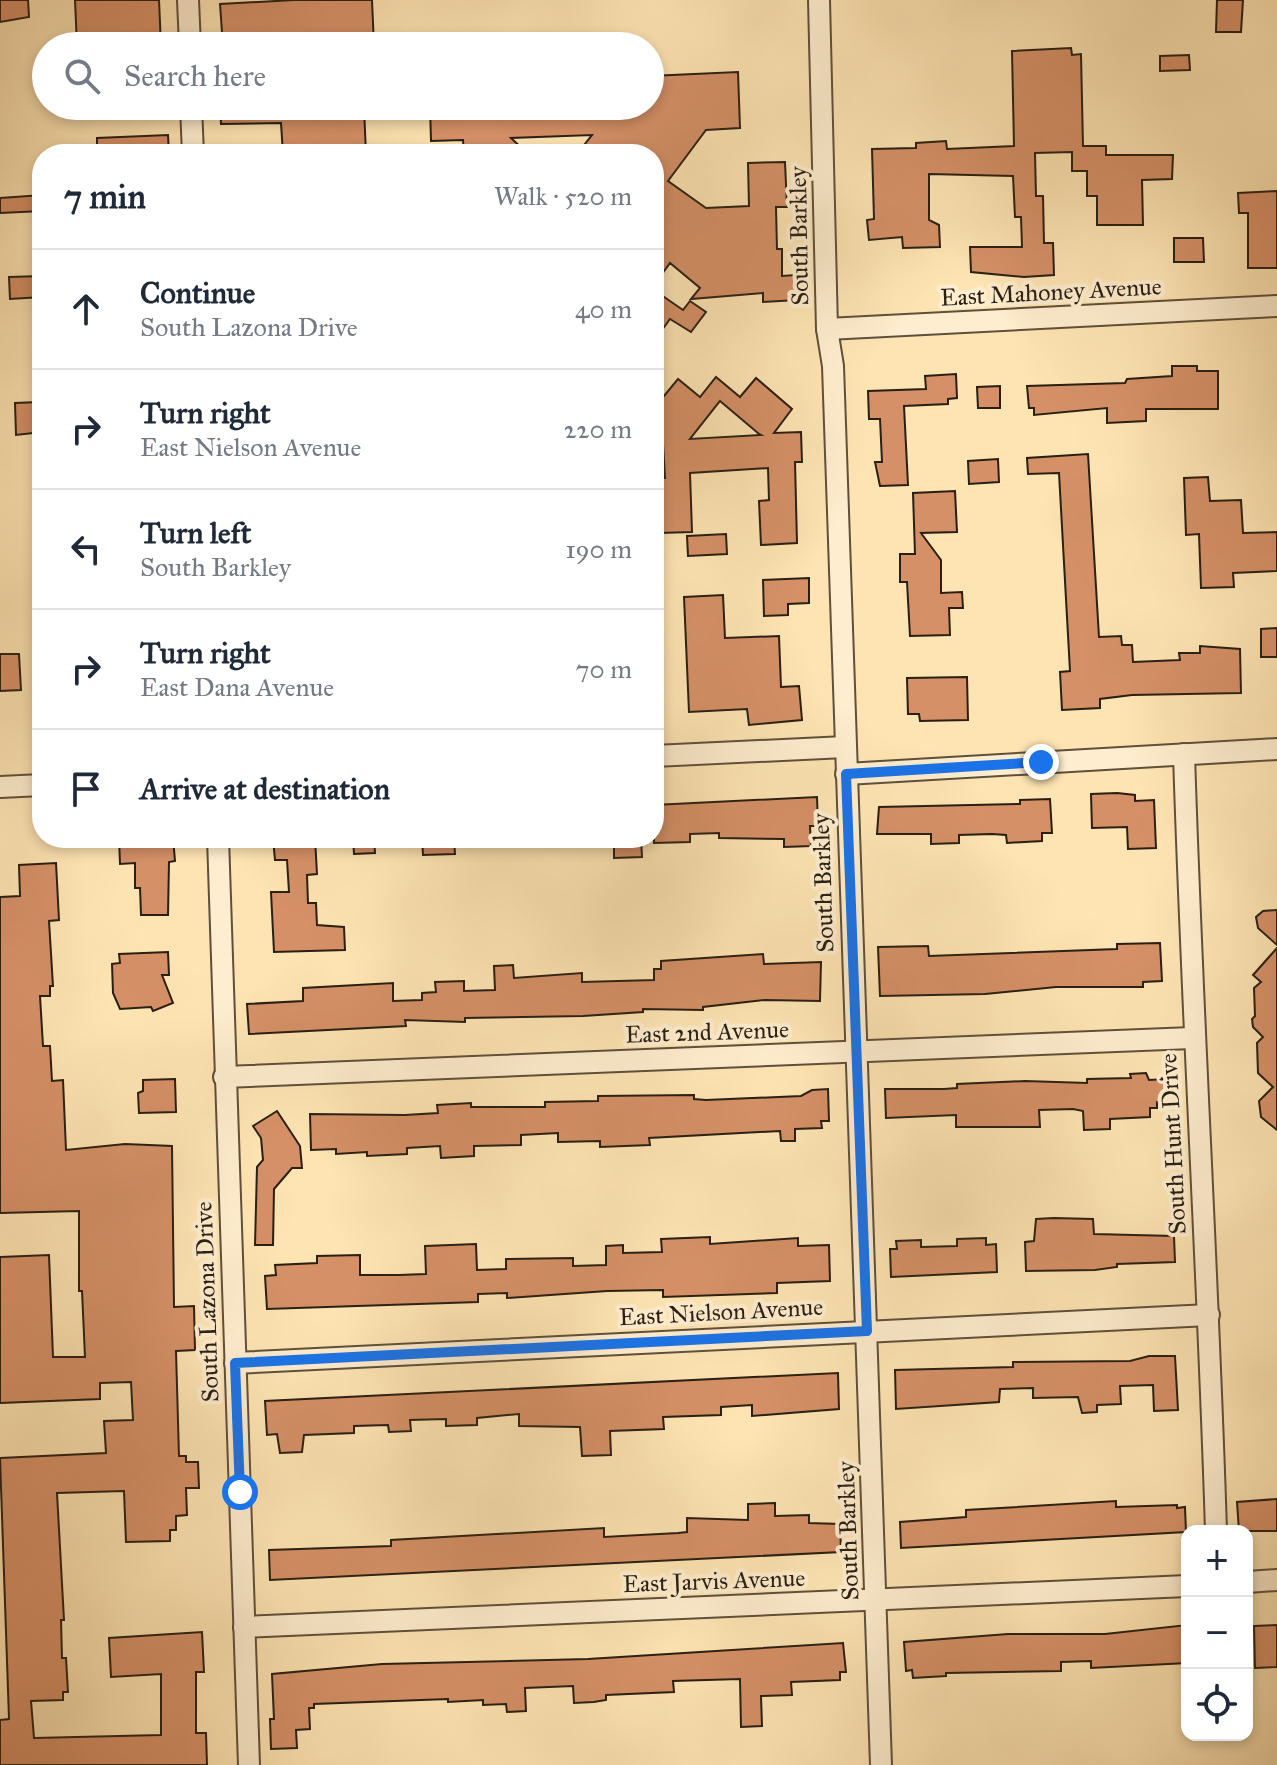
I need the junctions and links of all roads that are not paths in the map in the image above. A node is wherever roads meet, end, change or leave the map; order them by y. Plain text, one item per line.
1 (188, 0) edge
2 (819, 0) edge
3 (189, 32) edge
4 (192, 120) edge
5 (193, 144) edge
6 (1277, 306) edge
7 (827, 329) junction
8 (845, 747) junction
9 (1277, 749) edge
10 (1184, 754) junction
11 (664, 756) edge
12 (846, 774) junction
13 (32, 785) edge
14 (0, 787) edge
15 (218, 848) edge
16 (1192, 1038) junction
17 (855, 1052) junction
18 (224, 1077) junction
19 (1209, 1315) junction
20 (867, 1331) junction
21 (235, 1363) junction
22 (1216, 1525) edge
23 (1277, 1580) edge
24 (1253, 1582) edge
25 (1181, 1586) edge
26 (876, 1600) junction
27 (244, 1627) junction
28 (249, 1765) edge
29 (881, 1765) edge

1 - 3 street
2 - 7 street, South Barkley
4 - 5 street
6 - 7 street, East Mahoney Avenue
7 - 8 street, South Barkley
8 - 11 street
8 - 12 street, South Barkley
9 - 10 street
10 - 12 street
10 - 16 street, South Hunt Drive
12 - 17 street, South Barkley
13 - 14 street
15 - 18 street, South Lazona Drive
16 - 17 street, East 2nd Avenue
16 - 19 street, South Hunt Drive
17 - 18 street, East 2nd Avenue
17 - 20 street, South Barkley
18 - 21 street, South Lazona Drive
19 - 20 street, East Nielson Avenue
19 - 22 street, South Hunt Drive
20 - 21 street, East Nielson Avenue
20 - 26 street, South Barkley
21 - 27 street, South Lazona Drive
23 - 24 street
25 - 26 street, East Jarvis Avenue
26 - 27 street, East Jarvis Avenue
26 - 29 street, South Barkley
27 - 28 street, South Lazona Drive

